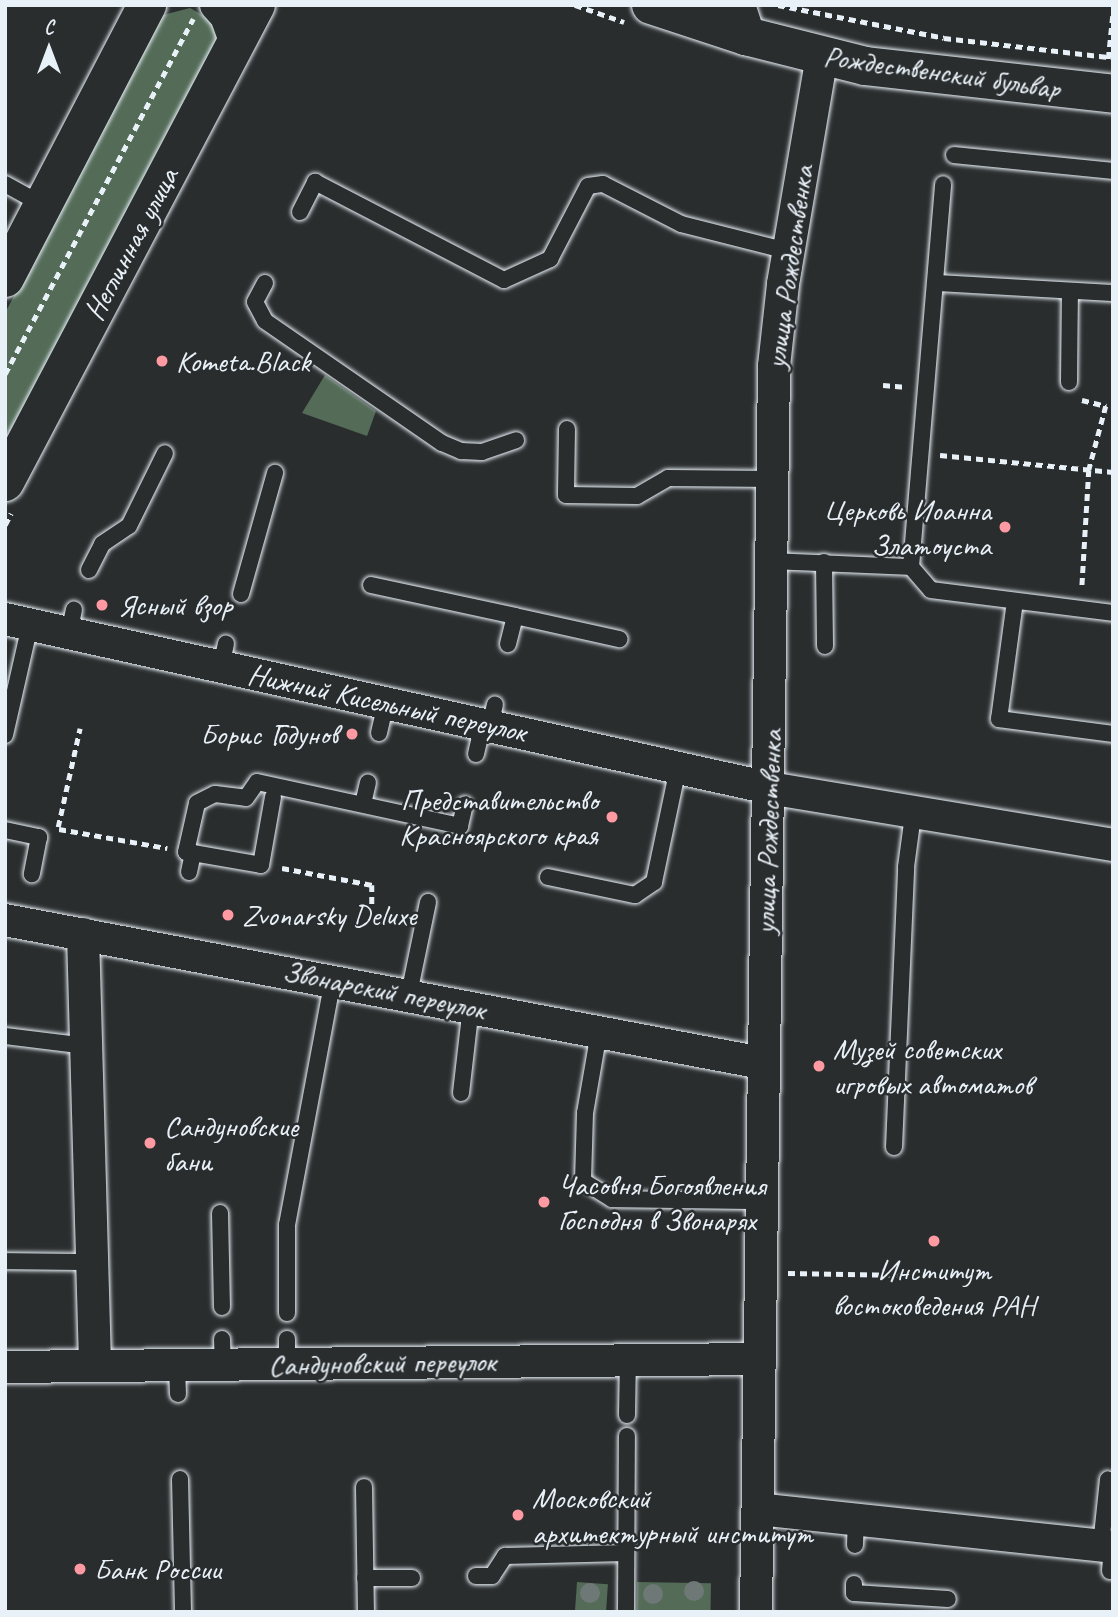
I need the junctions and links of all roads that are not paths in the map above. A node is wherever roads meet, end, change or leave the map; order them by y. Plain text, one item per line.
1 (147, 5) edge
2 (256, 5) edge
3 (652, 5) edge
4 (206, 9) edge
5 (741, 21) edge
6 (236, 43) junction
7 (822, 57) junction
8 (1110, 82) edge
9 (954, 155) dead end
10 (1113, 171) edge
11 (5, 184) edge
12 (943, 184) dead end
13 (43, 205) junction
14 (300, 212) dead end
15 (788, 251) junction
16 (5, 278) edge
17 (265, 283) dead end
18 (937, 283) junction
19 (1070, 291) junction
20 (1113, 293) edge
21 (1069, 382) road end
22 (567, 429) dead end
23 (516, 440) dead end
24 (166, 453) dead end
25 (275, 473) dead end
26 (773, 479) junction
27 (5, 482) edge
28 (773, 561) junction
29 (824, 562) junction
30 (911, 567) junction
31 (89, 570) dead end
32 (371, 585) dead end
33 (241, 594) dead end
34 (1015, 601) junction
35 (1113, 613) edge
36 (514, 616) junction
37 (18, 622) edge
38 (619, 639) dead end
39 (509, 644) dead end
40 (825, 646) dead end
41 (1113, 734) edge
42 (5, 735) edge
43 (678, 768) junction
44 (368, 783) dead end
45 (769, 788) junction
46 (272, 796) dead end
47 (363, 804) junction
48 (465, 805) dead end
49 (913, 815) junction
50 (5, 830) edge
51 (1113, 845) edge
52 (192, 853) junction
53 (189, 872) dead end
54 (32, 874) dead end
55 (548, 877) dead end
56 (428, 902) dead end
57 (17, 918) edge
58 (83, 934) junction
59 (333, 980) junction
60 (409, 994) junction
61 (471, 1006) junction
62 (599, 1032) junction
63 (5, 1036) edge
64 (86, 1046) junction
65 (762, 1063) junction
66 (461, 1093) dead end
67 (894, 1147) dead end
68 (761, 1202) junction
69 (220, 1213) dead end
70 (5, 1261) edge
71 (92, 1262) junction
72 (222, 1307) dead end
73 (287, 1313) dead end
74 (759, 1359) junction
75 (628, 1360) junction
76 (95, 1366) junction
77 (5, 1367) edge
78 (627, 1415) dead end
79 (627, 1436) dead end
80 (180, 1479) dead end
81 (1108, 1479) dead end
82 (364, 1487) dead end
83 (758, 1508) junction
84 (626, 1553) junction
85 (1109, 1553) edge
86 (476, 1576) dead end
87 (365, 1578) junction
88 (412, 1578) dead end
89 (854, 1584) dead end
90 (948, 1600) dead end
91 (183, 1612) edge
92 (366, 1612) edge
93 (626, 1612) edge
94 (756, 1612) edge

1 - 13 street
2 - 6 street, Неглинная улица
3 - 5 street, Рождественский бульвар
4 - 6 street
5 - 7 street, Рождественский бульвар
6 - 27 street, Неглинная улица
7 - 8 street, Рождественский бульвар
7 - 15 street, улица Рождественка
9 - 10 lane
11 - 13 lane
12 - 18 lane
13 - 16 street
14 - 15 lane
15 - 26 street, улица Рождественка
17 - 23 lane
18 - 19 lane
18 - 30 lane
19 - 20 lane
19 - 21 lane
22 - 26 lane
24 - 31 lane
25 - 33 lane
26 - 28 street, улица Рождественка
28 - 29 lane
28 - 45 street, улица Рождественка
29 - 30 lane
29 - 40 lane
30 - 34 lane
32 - 36 lane
34 - 35 lane
34 - 41 lane
36 - 38 lane
36 - 39 lane
37 - 42 lane
37 - 43 street, Нижний Кисельный переулок
43 - 45 street, Нижний Кисельный переулок
43 - 55 lane
44 - 47 lane
45 - 49 street, Нижний Кисельный переулок
45 - 65 street, улица Рождественка
46 - 52 lane
47 - 48 lane
47 - 52 lane
49 - 51 street, Нижний Кисельный переулок
49 - 67 lane
50 - 54 lane
52 - 53 lane
56 - 60 lane
57 - 58 street, Звонарский переулок
58 - 59 street, Звонарский переулок
58 - 64 street
59 - 60 street, Звонарский переулок
59 - 73 lane
60 - 61 street, Звонарский переулок
61 - 62 street, Звонарский переулок
61 - 66 lane
62 - 65 street, Звонарский переулок
62 - 68 lane
63 - 64 lane
64 - 71 street
65 - 68 street, улица Рождественка
68 - 74 street, улица Рождественка
69 - 72 lane
70 - 71 lane
71 - 76 street
74 - 75 street, Сандуновский переулок
74 - 83 street, улица Рождественка
75 - 76 street, Сандуновский переулок
75 - 78 lane
76 - 77 street, Сандуновский переулок
79 - 84 lane
80 - 91 lane
81 - 85 lane
82 - 87 lane
83 - 85 street
83 - 94 street, улица Рождественка
84 - 86 lane
84 - 93 lane
87 - 88 lane
87 - 92 lane
89 - 90 lane

